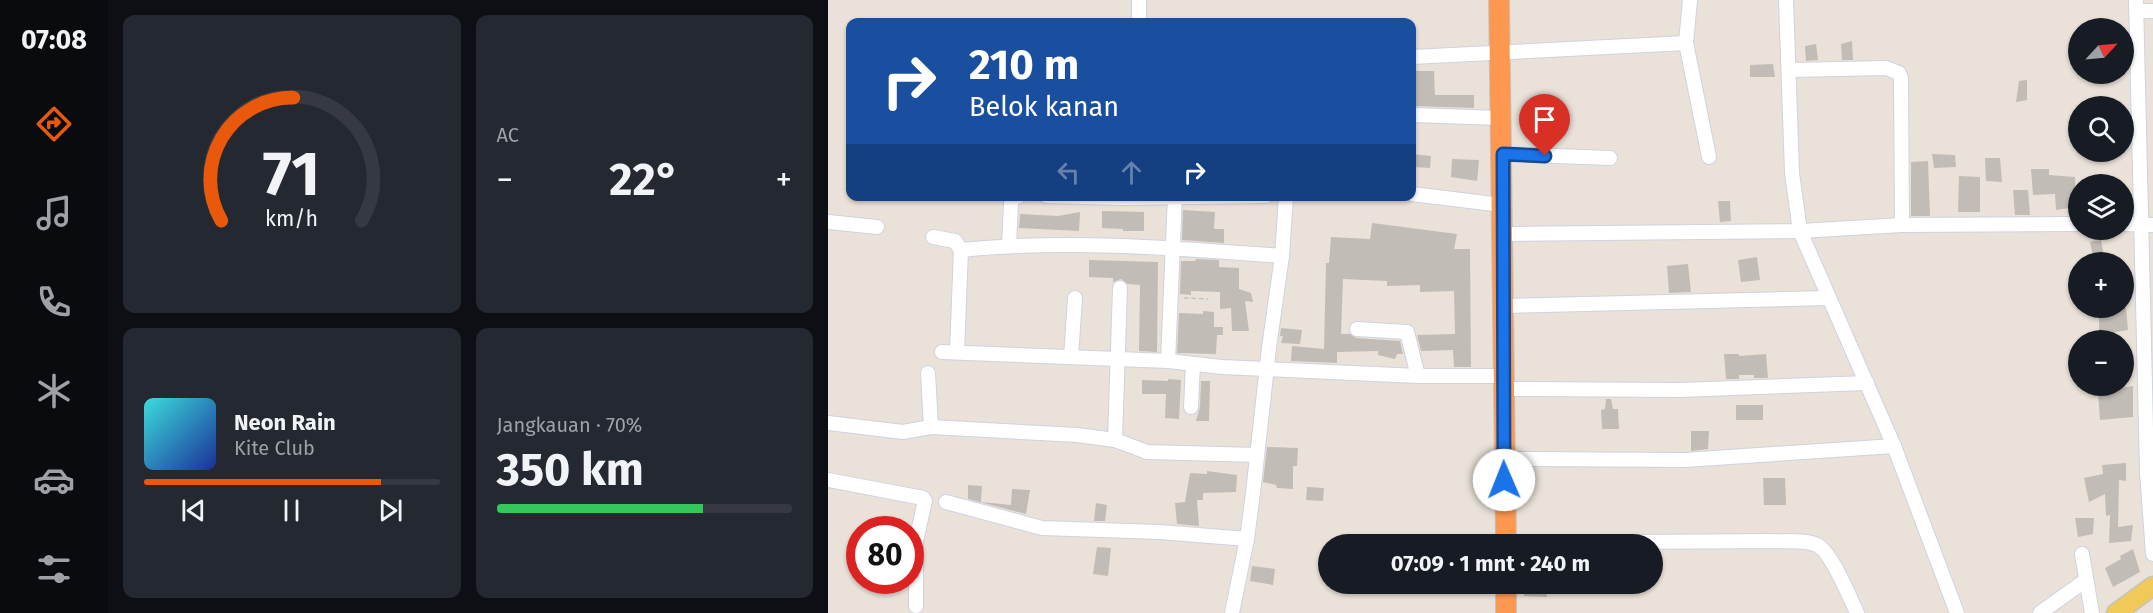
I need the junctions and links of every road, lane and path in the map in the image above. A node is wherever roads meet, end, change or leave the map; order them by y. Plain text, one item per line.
1 (1139, 0) edge
2 (1499, 0) edge
3 (1690, 0) edge
4 (1786, 0) edge
5 (2136, 5) edge
6 (2153, 11) edge
7 (1139, 18) edge
8 (1686, 43) junction
9 (1500, 51) junction
10 (1416, 57) edge
11 (1790, 70) junction
12 (2153, 88) edge
13 (2138, 89) junction
14 (1416, 115) edge
15 (1500, 118) junction
16 (1503, 154) junction
17 (1709, 157) dead end
18 (1610, 158) dead end
19 (1416, 194) edge
20 (1012, 201) edge
21 (1175, 201) edge
22 (1286, 201) edge
23 (1502, 205) junction
24 (828, 222) edge
25 (2068, 224) edge
26 (2146, 224) edge
27 (1902, 225) junction
28 (877, 227) dead end
29 (1800, 231) junction
30 (1502, 234) junction
31 (933, 237) dead end
32 (1009, 245) junction
33 (1172, 248) junction
34 (962, 250) junction
35 (1282, 256) junction
36 (1120, 288) dead end
37 (1075, 298) dead end
38 (1171, 298) junction
39 (1829, 298) junction
40 (1208, 299) dead end
41 (1503, 306) junction
42 (1357, 329) dead end
43 (942, 352) dead end
44 (957, 352) junction
45 (1071, 357) junction
46 (1118, 360) junction
47 (1168, 361) junction
48 (1193, 364) junction
49 (1266, 368) junction
50 (928, 374) dead end
51 (1418, 376) junction
52 (1505, 382) junction
53 (1867, 383) junction
54 (1191, 407) dead end
55 (828, 423) edge
56 (931, 427) junction
57 (1115, 440) junction
58 (1894, 446) junction
59 (1257, 455) junction
60 (1504, 459) junction
61 (828, 480) edge
62 (945, 501) dead end
63 (1506, 534) edge
64 (1247, 539) junction
65 (1663, 542) edge
66 (2082, 554) dead end
67 (2153, 554) edge
68 (2086, 579) junction
69 (2153, 586) edge
70 (1506, 594) edge
71 (2153, 601) edge
72 (916, 606) dead end
73 (1232, 613) edge
74 (1506, 613) edge
75 (1857, 613) edge
76 (1957, 613) edge
77 (2040, 613) edge
78 (2092, 613) edge
79 (2116, 613) edge
80 (2137, 613) edge

1 - 7 street
2 - 9 highway
3 - 8 street
4 - 11 street
5 - 6 street
5 - 13 street
8 - 9 street
8 - 17 street
9 - 10 street
9 - 15 highway
11 - 27 street
11 - 29 street
12 - 13 street
13 - 26 street
14 - 15 street
15 - 16 highway
16 - 18 street
16 - 23 highway
19 - 23 street
20 - 32 street
21 - 33 street
22 - 35 street
23 - 30 highway
24 - 28 street
25 - 27 street
26 - 67 street
27 - 29 street
29 - 30 street
29 - 39 street
30 - 41 highway
31 - 34 street
32 - 33 street
32 - 34 street
33 - 35 street
33 - 38 street
34 - 44 street
35 - 49 street
36 - 46 street
37 - 45 street
38 - 40 path
38 - 47 street
39 - 41 street
39 - 53 street
41 - 52 highway
42 - 51 street
43 - 44 street
44 - 45 street
45 - 46 street
46 - 47 street
46 - 57 street
47 - 48 street
48 - 49 street
48 - 54 street
49 - 51 street
49 - 59 street
50 - 56 street
51 - 52 street
52 - 53 street
52 - 60 highway
53 - 58 street
55 - 56 street
56 - 57 street
57 - 59 street
58 - 60 street
58 - 76 street
59 - 64 street
60 - 63 highway
61 - 72 street
62 - 64 street
64 - 73 street
65 - 75 street
66 - 68 street
68 - 77 street
68 - 78 street
69 - 79 main road
70 - 74 highway
71 - 80 main road

